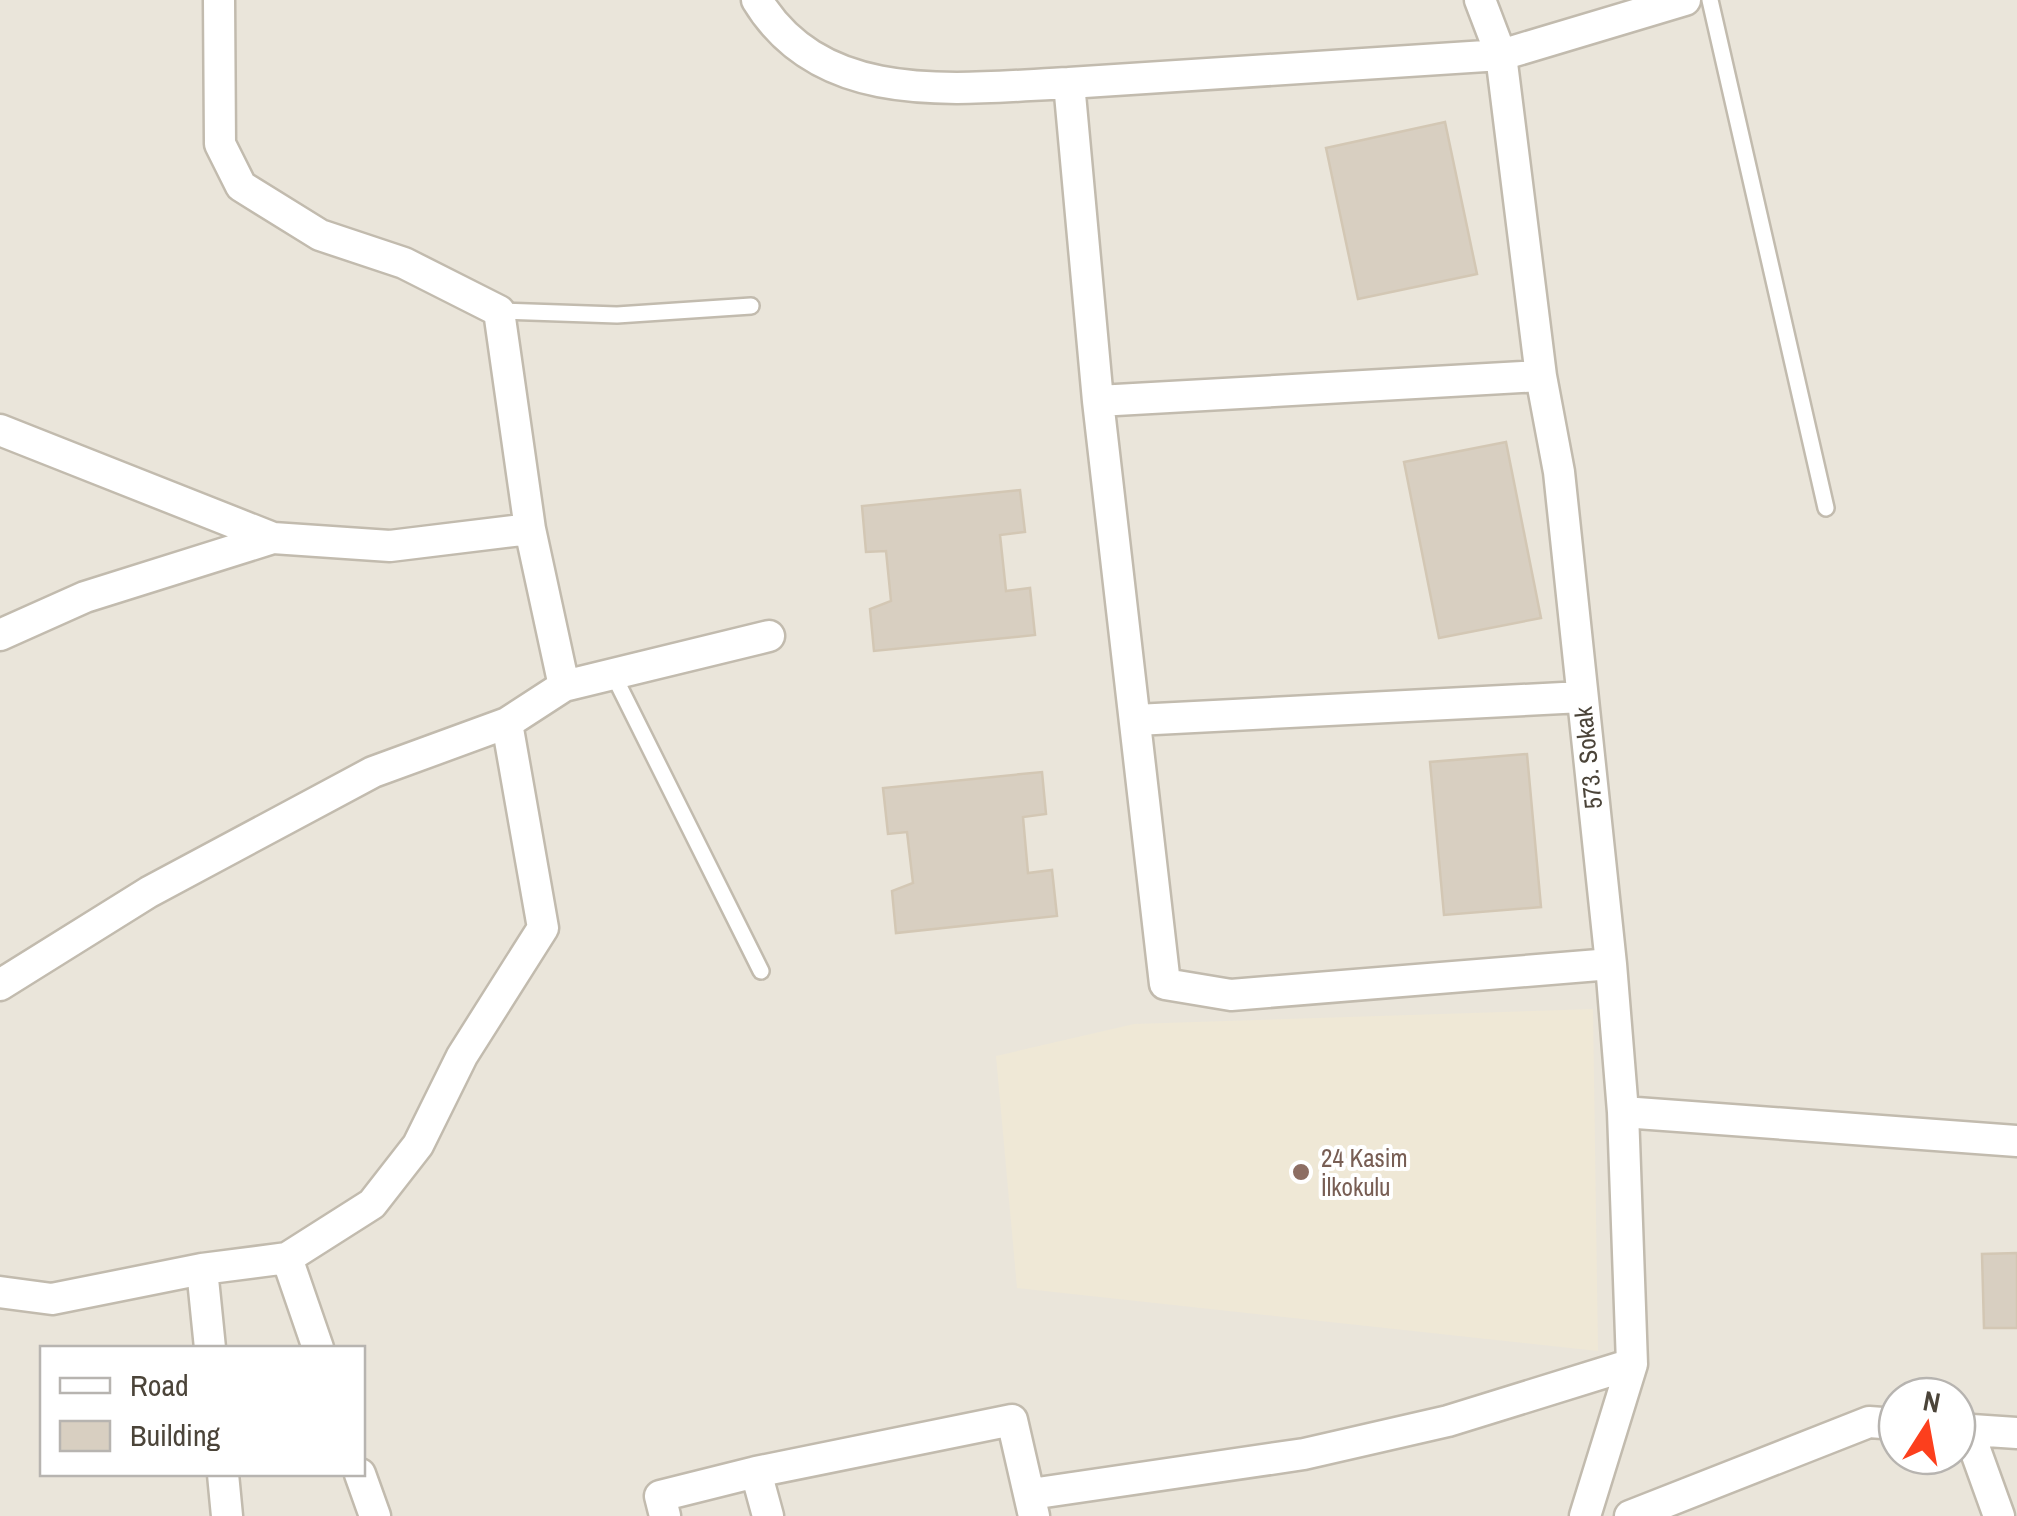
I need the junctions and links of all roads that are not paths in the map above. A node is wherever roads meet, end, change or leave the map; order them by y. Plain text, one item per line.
1 (219, 0) edge
2 (757, 0) edge
3 (1480, 0) edge
4 (1685, 0) edge
5 (1710, 0) edge
6 (1501, 55) junction
7 (1069, 83) junction
8 (750, 306) dead end
9 (499, 312) junction
10 (1541, 376) junction
11 (1098, 401) junction
12 (0, 430) edge
13 (1826, 508) dead end
14 (530, 529) junction
15 (273, 538) junction
16 (0, 635) edge
17 (770, 636) dead end
18 (613, 674) junction
19 (564, 686) junction
20 (1582, 697) junction
21 (1136, 720) junction
22 (508, 723) junction
23 (1611, 964) junction
24 (761, 971) dead end
25 (0, 985) edge
26 (1622, 1112) junction
27 (2017, 1141) edge
28 (287, 1258) junction
29 (202, 1268) junction
30 (0, 1292) edge
31 (210, 1346) edge
32 (317, 1346) edge
33 (1632, 1364) junction
34 (1877, 1423) edge
35 (1977, 1430) edge
36 (2017, 1433) edge
37 (1977, 1463) edge
38 (756, 1472) junction
39 (223, 1476) edge
40 (361, 1476) edge
41 (1032, 1505) edge
42 (227, 1516) edge
43 (375, 1516) edge
44 (665, 1516) edge
45 (768, 1516) edge
46 (1584, 1516) edge
47 (1630, 1516) edge
48 (1999, 1516) edge

1 - 9 street
2 - 7 street
3 - 6 street, 573. Sokak
4 - 6 street
5 - 13 lane
6 - 7 street
6 - 10 street, 573. Sokak
7 - 11 street
8 - 9 lane
9 - 14 street
10 - 11 street
10 - 20 street, 573. Sokak
11 - 21 street
12 - 15 street
14 - 15 street
14 - 19 street
15 - 16 street
17 - 18 street
18 - 19 street
18 - 24 lane
19 - 22 street
20 - 21 street
20 - 23 street, 573. Sokak
21 - 23 street
22 - 25 street
22 - 28 street
23 - 26 street, 573. Sokak
26 - 27 street
26 - 33 street, 573. Sokak
28 - 29 street
28 - 32 street
29 - 30 street
29 - 31 street
33 - 41 street
33 - 46 street, 573. Sokak
34 - 47 street
35 - 36 street
37 - 48 street
38 - 41 street
38 - 44 street
38 - 45 street
39 - 42 street
40 - 43 street

